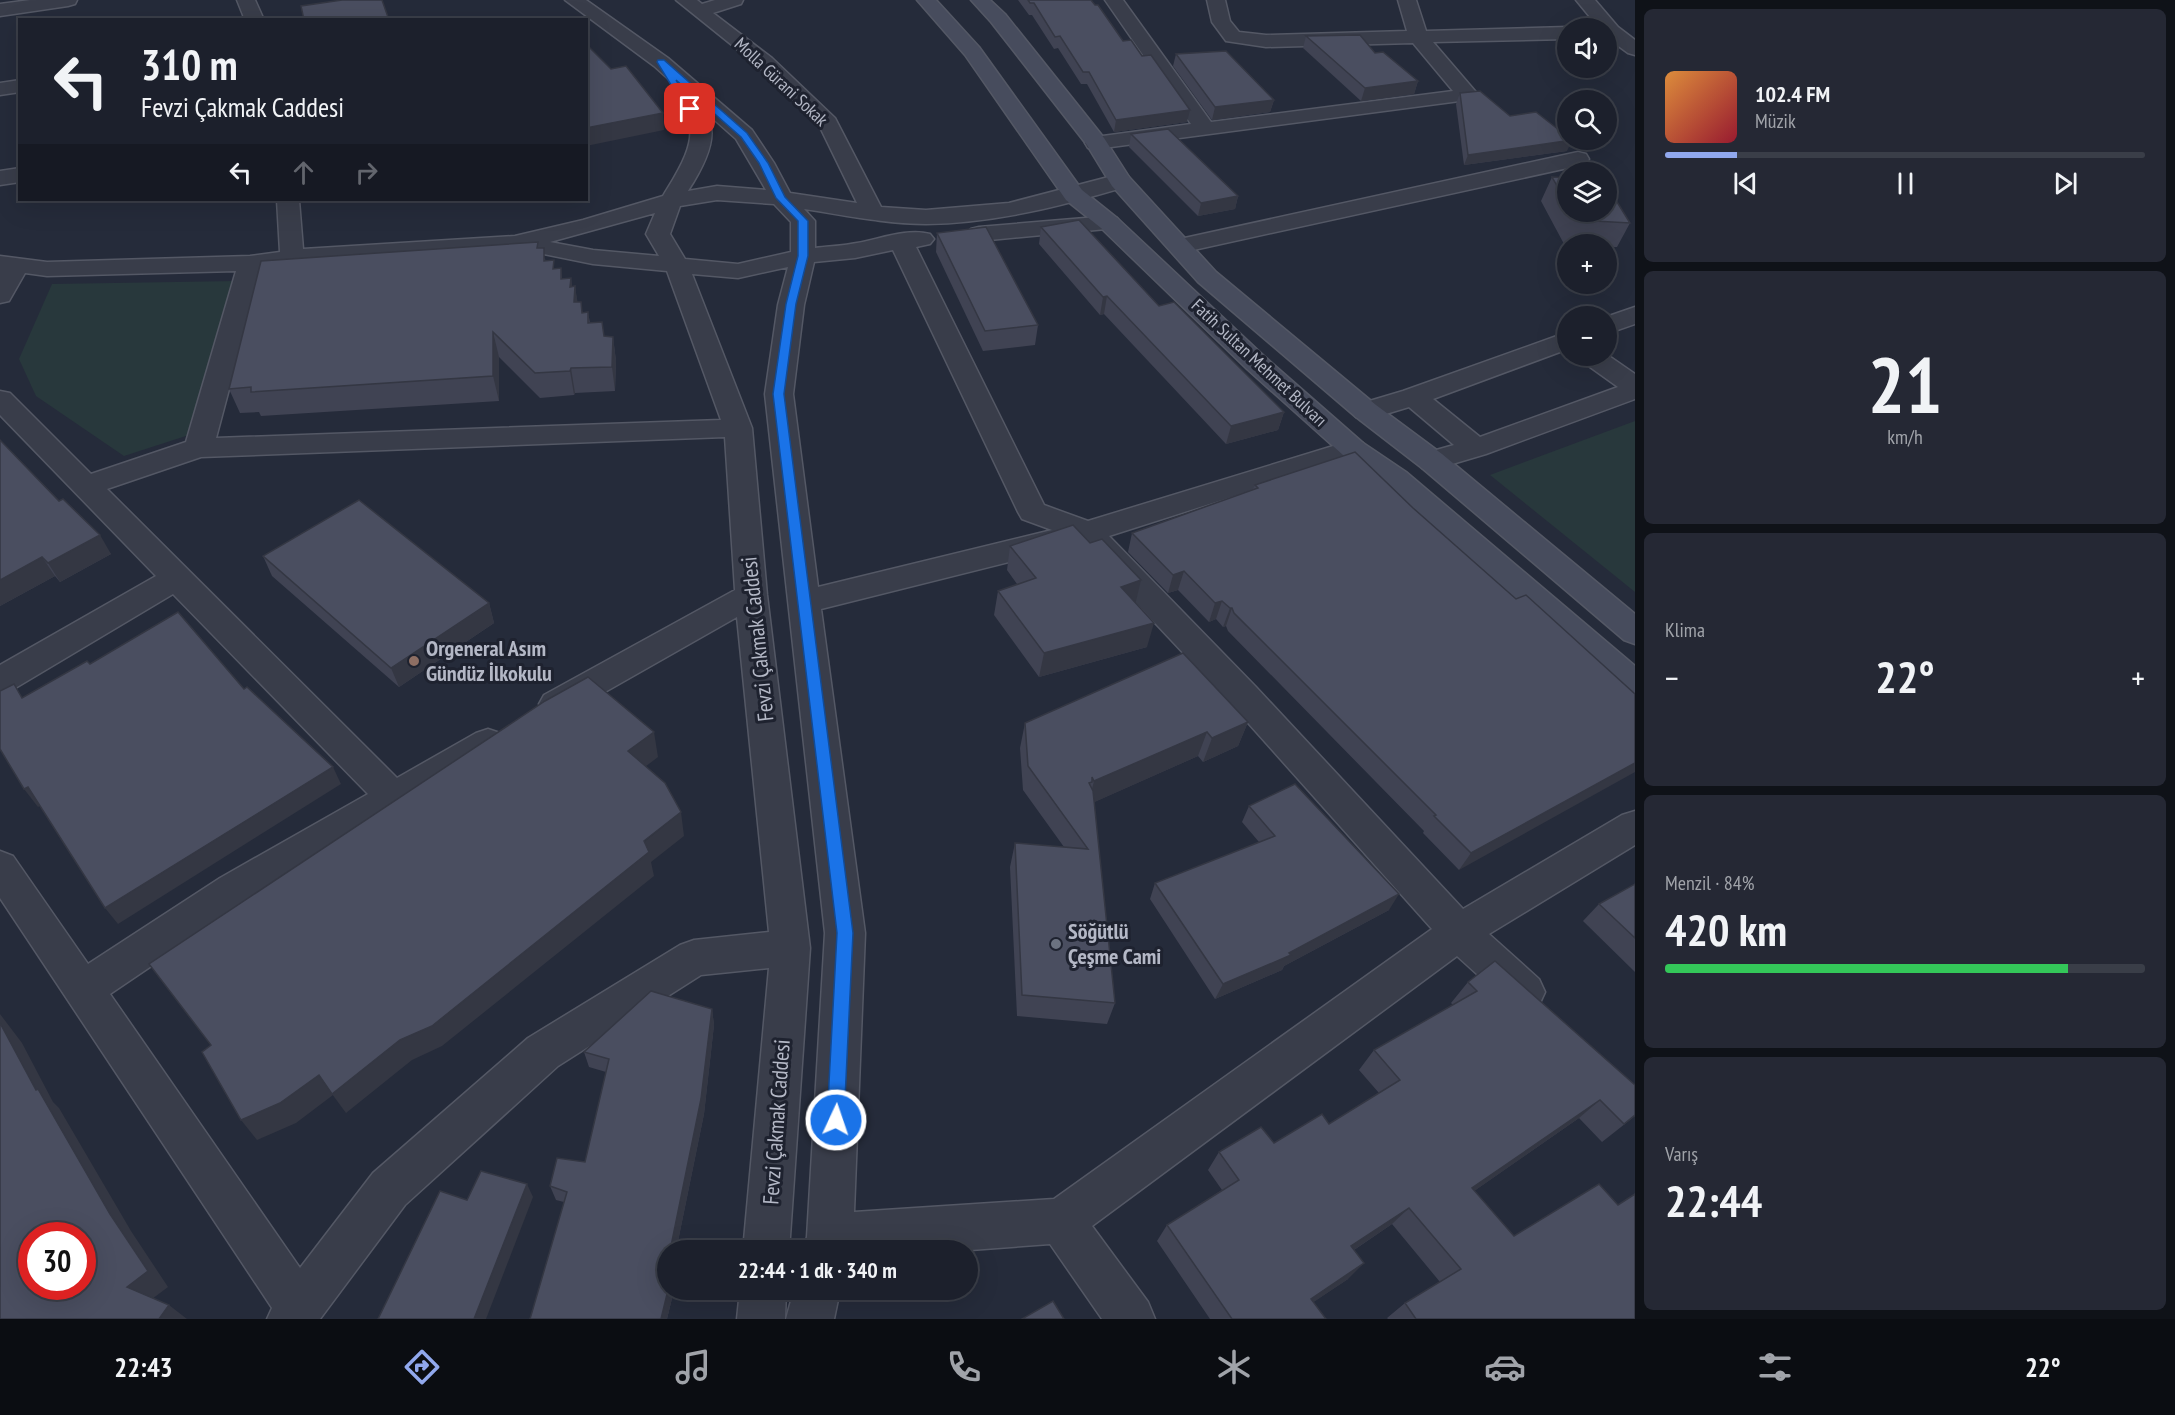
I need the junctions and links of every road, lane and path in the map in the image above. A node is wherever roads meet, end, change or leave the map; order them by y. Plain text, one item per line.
1 (68, 0) edge
2 (246, 0) edge
3 (574, 0) edge
4 (734, 0) edge
5 (926, 0) edge
6 (980, 0) edge
7 (1114, 0) edge
8 (1216, 0) edge
9 (1407, 0) edge
10 (1585, 0) edge
11 (21, 3) edge
12 (692, 5) edge
13 (0, 10) edge
14 (254, 18) edge
15 (1599, 18) edge
16 (1557, 33) edge
17 (1418, 37) junction
18 (1617, 37) edge
19 (1635, 49) edge
20 (661, 62) junction
21 (18, 86) edge
22 (0, 89) edge
23 (1205, 129) junction
24 (1096, 143) junction
25 (1578, 159) dead end
26 (18, 175) edge
27 (0, 177) edge
28 (1120, 181) junction
29 (1074, 195) junction
30 (781, 198) junction
31 (288, 201) edge
32 (671, 201) junction
33 (873, 213) junction
34 (1109, 223) junction
35 (901, 241) junction
36 (515, 243) junction
37 (1180, 246) junction
38 (803, 256) junction
39 (292, 258) junction
40 (250, 262) junction
41 (9, 264) edge
42 (677, 266) junction
43 (0, 296) edge
44 (1635, 315) edge
45 (1617, 322) edge
46 (1557, 344) edge
47 (1605, 366) edge
48 (1635, 388) edge
49 (1413, 397) junction
50 (0, 399) edge
51 (1366, 411) junction
52 (1325, 423) junction
53 (738, 428) junction
54 (198, 448) junction
55 (1476, 448) junction
56 (1353, 449) junction
57 (1432, 461) junction
58 (1396, 479) junction
59 (86, 486) junction
60 (1087, 532) junction
61 (176, 578) junction
62 (751, 595) junction
63 (804, 602) junction
64 (1635, 632) edge
65 (0, 681) edge
66 (1635, 685) edge
67 (392, 796) junction
68 (1635, 826) edge
69 (0, 867) edge
70 (1459, 932) junction
71 (790, 948) junction
72 (84, 989) junction
73 (1547, 1012) edge
74 (1061, 1221) junction
75 (767, 1240) edge
76 (828, 1240) edge
77 (869, 1240) edge
78 (763, 1300) edge
79 (815, 1300) edge
80 (295, 1313) edge
81 (761, 1319) edge
82 (810, 1319) edge
83 (1131, 1319) edge

1 - 11 street
2 - 14 street
3 - 20 street, Fevzi Çakmak Caddesi
4 - 12 street
5 - 29 main road, Fatih Sultan Mehmet Bulvarı
6 - 24 main road, Fatih Sultan Mehmet Bulvarı
7 - 23 street
8 - 17 street
9 - 17 street
10 - 15 street
11 - 13 street
12 - 33 street, Molla Gürani Sokak
16 - 17 street
17 - 23 street
18 - 19 street
20 - 30 street, Fevzi Çakmak Caddesi
20 - 32 street, Fevzi Çakmak Caddesi
21 - 22 street
23 - 24 street
24 - 28 main road, Fatih Sultan Mehmet Bulvarı
25 - 37 street
26 - 27 street
28 - 29 street
28 - 37 main road, Fatih Sultan Mehmet Bulvarı
29 - 33 street
29 - 34 main road, Fatih Sultan Mehmet Bulvarı
30 - 32 street
30 - 33 street
30 - 38 street, Fevzi Çakmak Caddesi
31 - 39 street
32 - 36 street
32 - 42 street, Fevzi Çakmak Caddesi
34 - 35 street
34 - 52 main road, Fatih Sultan Mehmet Bulvarı
35 - 38 street
35 - 60 street
36 - 39 street
36 - 42 street
37 - 51 main road, Fatih Sultan Mehmet Bulvarı
38 - 42 street
38 - 63 street, Fevzi Çakmak Caddesi
39 - 40 street
40 - 41 street
40 - 54 street
41 - 43 street
42 - 53 street, Fevzi Çakmak Caddesi
44 - 45 street
46 - 49 street
47 - 48 street
48 - 55 street
49 - 51 street
49 - 55 street
50 - 59 street
51 - 52 main road
51 - 57 main road, Fatih Sultan Mehmet Bulvarı
52 - 56 main road, Fatih Sultan Mehmet Bulvarı
53 - 54 street
53 - 62 street, Fevzi Çakmak Caddesi
54 - 59 street
55 - 57 street
56 - 58 main road, Fatih Sultan Mehmet Bulvarı
56 - 60 street
57 - 58 main road
57 - 64 main road, Fatih Sultan Mehmet Bulvarı
58 - 66 main road, Fatih Sultan Mehmet Bulvarı
59 - 61 street
60 - 63 street
60 - 70 street
61 - 65 street
61 - 67 street
62 - 67 street
62 - 71 street, Fevzi Çakmak Caddesi
63 - 76 street, Fevzi Çakmak Caddesi
67 - 72 street
68 - 70 street
69 - 72 street
70 - 73 street
70 - 74 street
71 - 75 street, Fevzi Çakmak Caddesi
71 - 80 street
72 - 80 street
74 - 77 street
74 - 83 street
78 - 81 street
79 - 82 street

